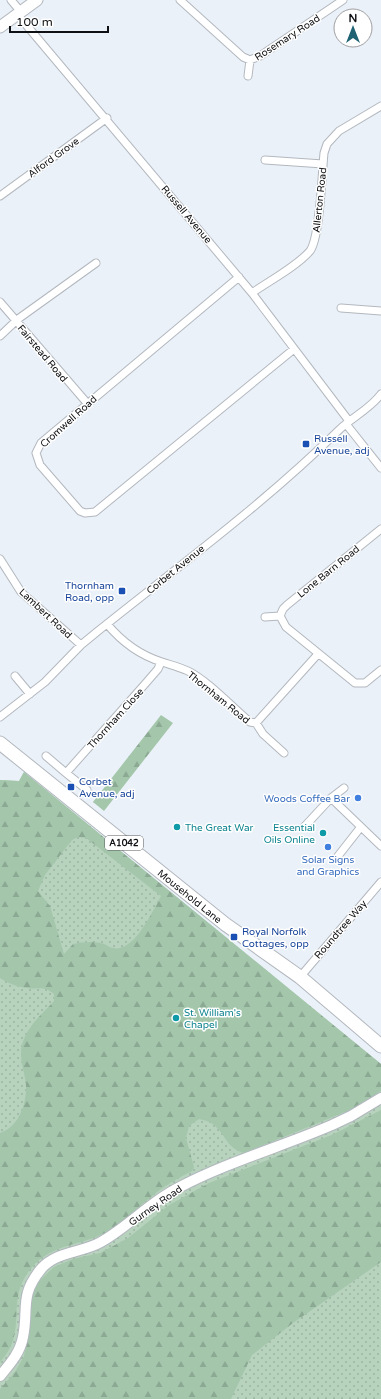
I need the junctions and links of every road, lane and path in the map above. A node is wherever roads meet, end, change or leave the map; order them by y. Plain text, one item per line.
1 (11, 0) edge
2 (37, 0) edge
3 (180, 0) edge
4 (343, 0) edge
5 (19, 13) junction
6 (0, 27) edge
7 (250, 60) junction
8 (248, 76) dead end
9 (381, 106) edge
10 (106, 118) junction
11 (265, 160) dead end
12 (323, 164) junction
13 (0, 196) edge
14 (96, 263) dead end
15 (239, 277) junction
16 (252, 292) junction
17 (0, 302) edge
18 (341, 308) dead end
19 (381, 311) edge
20 (16, 321) junction
21 (0, 336) edge
22 (294, 349) junction
23 (381, 394) edge
24 (87, 403) junction
25 (348, 422) junction
26 (381, 468) edge
27 (381, 529) edge
28 (0, 559) edge
29 (280, 616) junction
30 (265, 617) dead end
31 (107, 624) junction
32 (81, 645) junction
33 (318, 654) junction
34 (161, 662) junction
35 (381, 670) edge
36 (15, 676) dead end
37 (30, 694) junction
38 (0, 717) edge
39 (256, 723) junction
40 (0, 743) edge
41 (284, 753) dead end
42 (46, 756) dead end
43 (66, 773) junction
44 (344, 788) dead end
45 (87, 790) dead end
46 (331, 798) junction
47 (304, 827) dead end
48 (360, 828) junction
49 (381, 846) edge
50 (338, 856) dead end
51 (381, 882) edge
52 (300, 977) junction
53 (381, 1046) edge
54 (381, 1098) edge
55 (0, 1376) edge

1 - 5 street, Russell Avenue
2 - 5 main road
3 - 7 street, Rosemary Road
4 - 7 street, Rosemary Road
5 - 6 main road
5 - 10 street, Russell Avenue
7 - 8 street, Rosemary Road
9 - 12 street, Allerton Road
10 - 13 street, Alford Grove
10 - 15 street, Russell Avenue
11 - 12 street
12 - 16 street, Allerton Road
14 - 20 street
15 - 16 street, Russell Avenue
15 - 24 street, Cromwell Road
16 - 22 street, Russell Avenue
17 - 20 street, Fairstead Road
18 - 19 street
20 - 21 street
20 - 24 street, Fairstead Road
22 - 24 street, Cromwell Road
22 - 25 street, Russell Avenue
23 - 25 street, Corbet Avenue
25 - 26 street
25 - 31 street, Corbet Avenue
27 - 29 street, Lone Barn Road
28 - 32 street, Lambert Road
29 - 30 street
29 - 33 street
31 - 32 street, Corbet Avenue
31 - 34 street, Thornham Road
32 - 37 street, Corbet Avenue
33 - 35 street
33 - 39 street
34 - 39 street, Thornham Road
34 - 43 street, Thornham Close
36 - 37 street
37 - 38 street, Corbet Avenue
39 - 41 street, Thornham Road
40 - 52 highway, Mousehold Lane / A1042
42 - 43 street
43 - 45 street
44 - 46 street
46 - 47 street
46 - 48 street
48 - 49 street
48 - 50 street
51 - 52 street, Roundtree Way
52 - 53 highway, Mousehold Lane / A1042
54 - 55 street, Gurney Road

